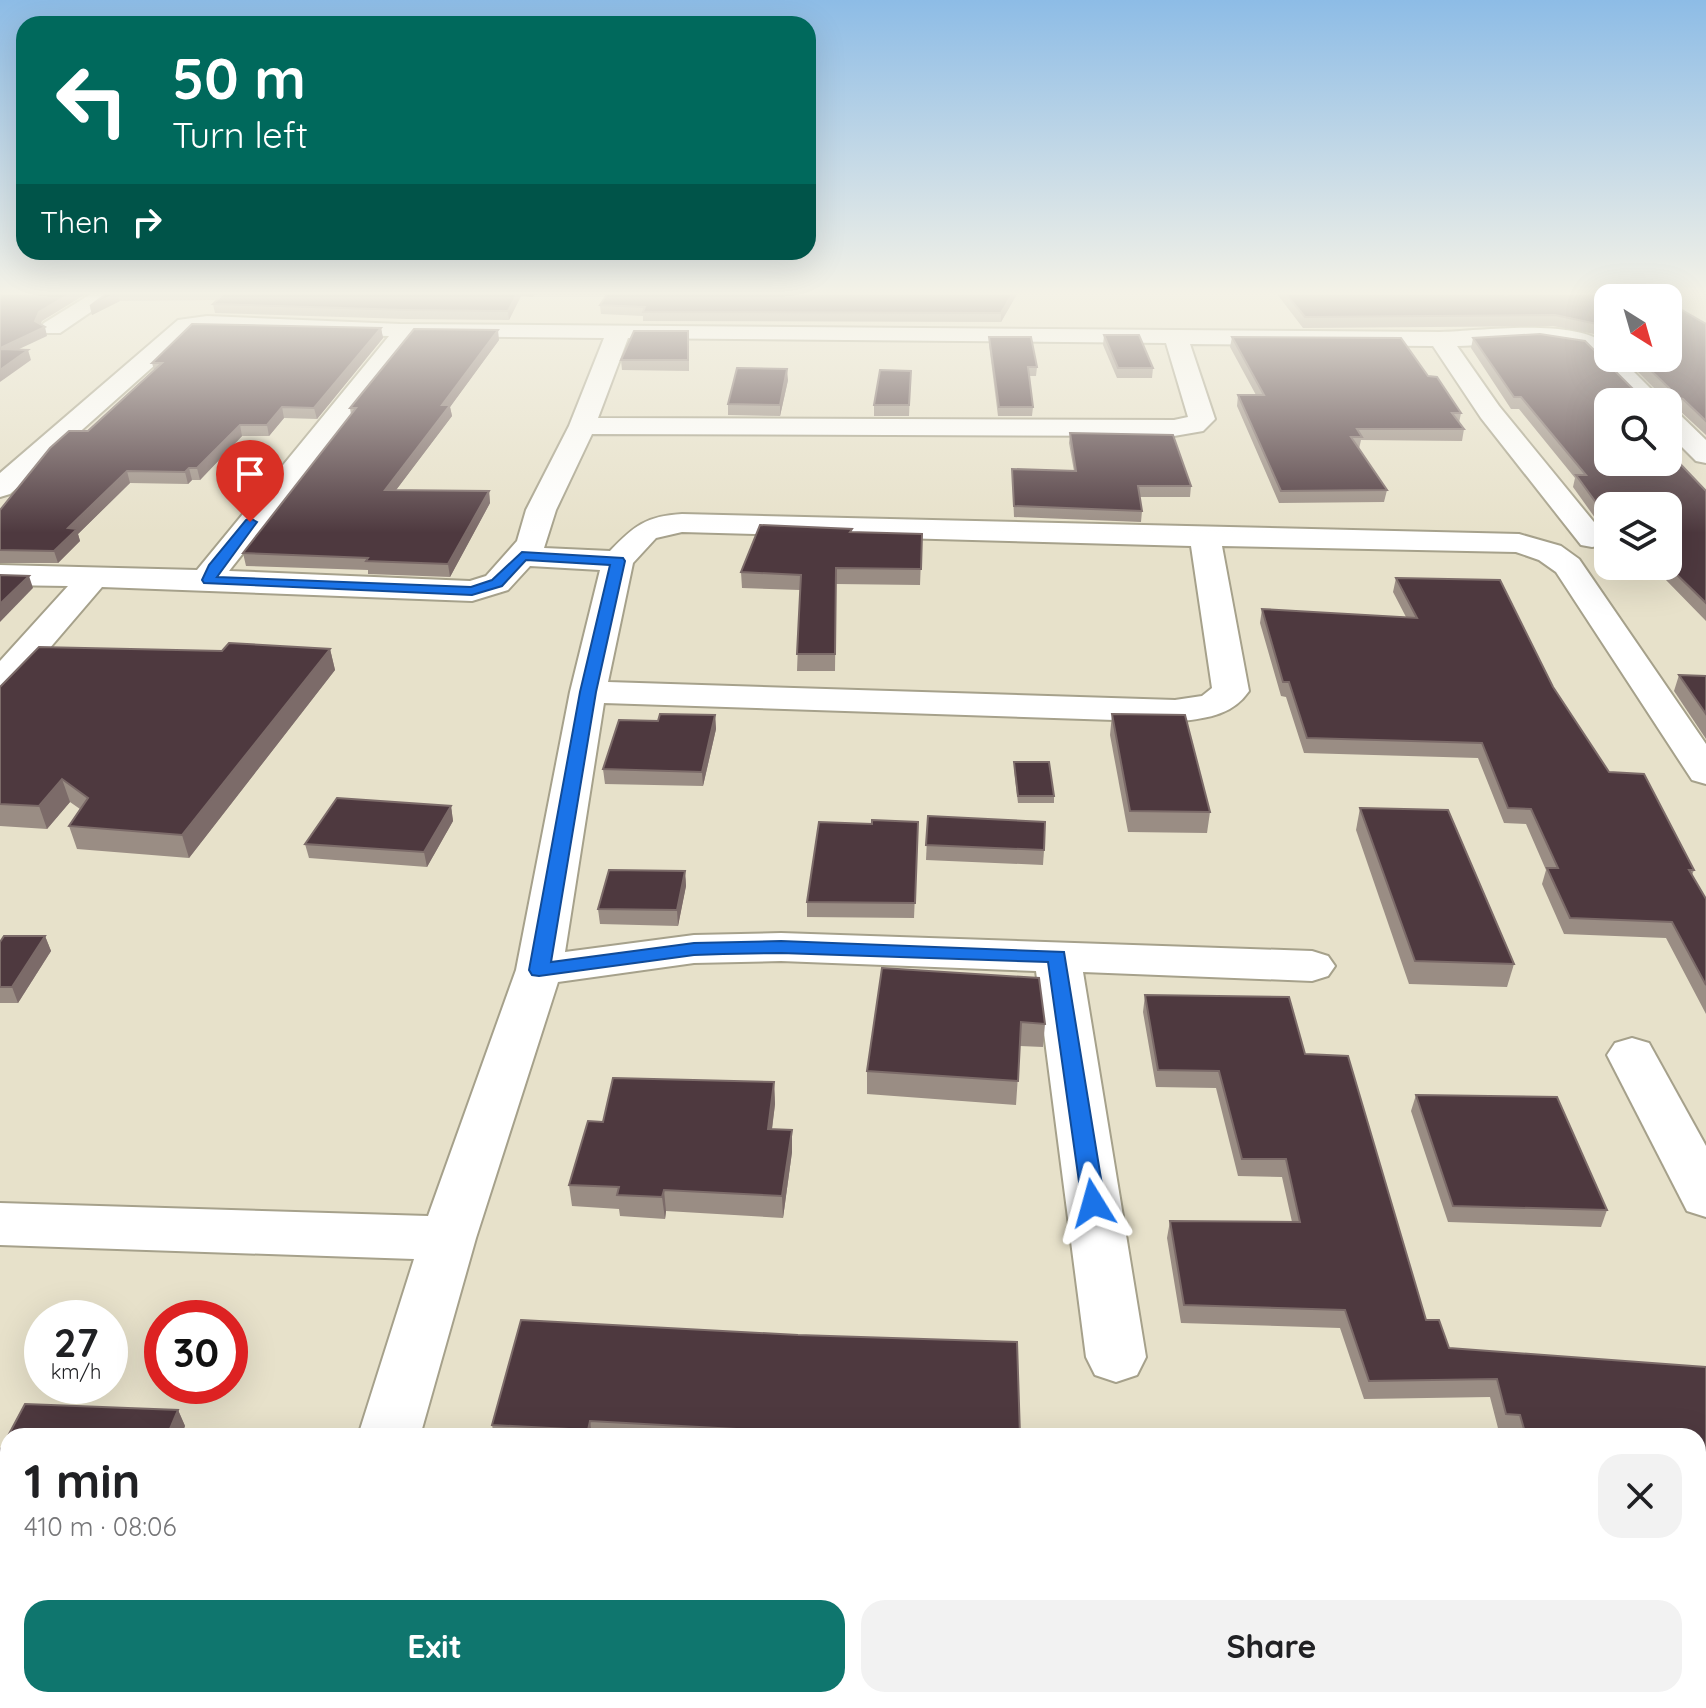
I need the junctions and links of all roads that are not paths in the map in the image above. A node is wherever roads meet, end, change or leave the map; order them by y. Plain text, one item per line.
1 (130, 374) edge
2 (371, 374) edge
3 (602, 374) edge
4 (1188, 374) edge
5 (1464, 374) edge
6 (1622, 374) edge
7 (1637, 388) edge
8 (582, 426) junction
9 (1682, 432) edge
10 (1706, 455) edge
11 (0, 488) edge
12 (1206, 537) junction
13 (1592, 538) dead end
14 (522, 556) junction
15 (618, 561) junction
16 (0, 575) edge
17 (91, 580) junction
18 (209, 580) junction
19 (0, 677) edge
20 (588, 692) junction
21 (1706, 772) edge
22 (1057, 956) junction
23 (1312, 966) dead end
24 (539, 970) junction
25 (1632, 1055) dead end
26 (1706, 1196) edge
27 (0, 1224) edge
28 (448, 1238) junction
29 (1116, 1357) dead end
30 (391, 1428) edge

1 - 11 street
2 - 18 street
3 - 8 street
4 - 8 street
5 - 13 street
6 - 7 street
8 - 14 street
9 - 10 street
12 - 15 street
12 - 20 street
12 - 21 street
14 - 15 street
14 - 18 street
15 - 20 street
16 - 17 street
17 - 18 street
17 - 19 street
20 - 24 street
22 - 23 street
22 - 24 street
22 - 29 street
24 - 28 street
25 - 26 street
27 - 28 street
28 - 30 street

